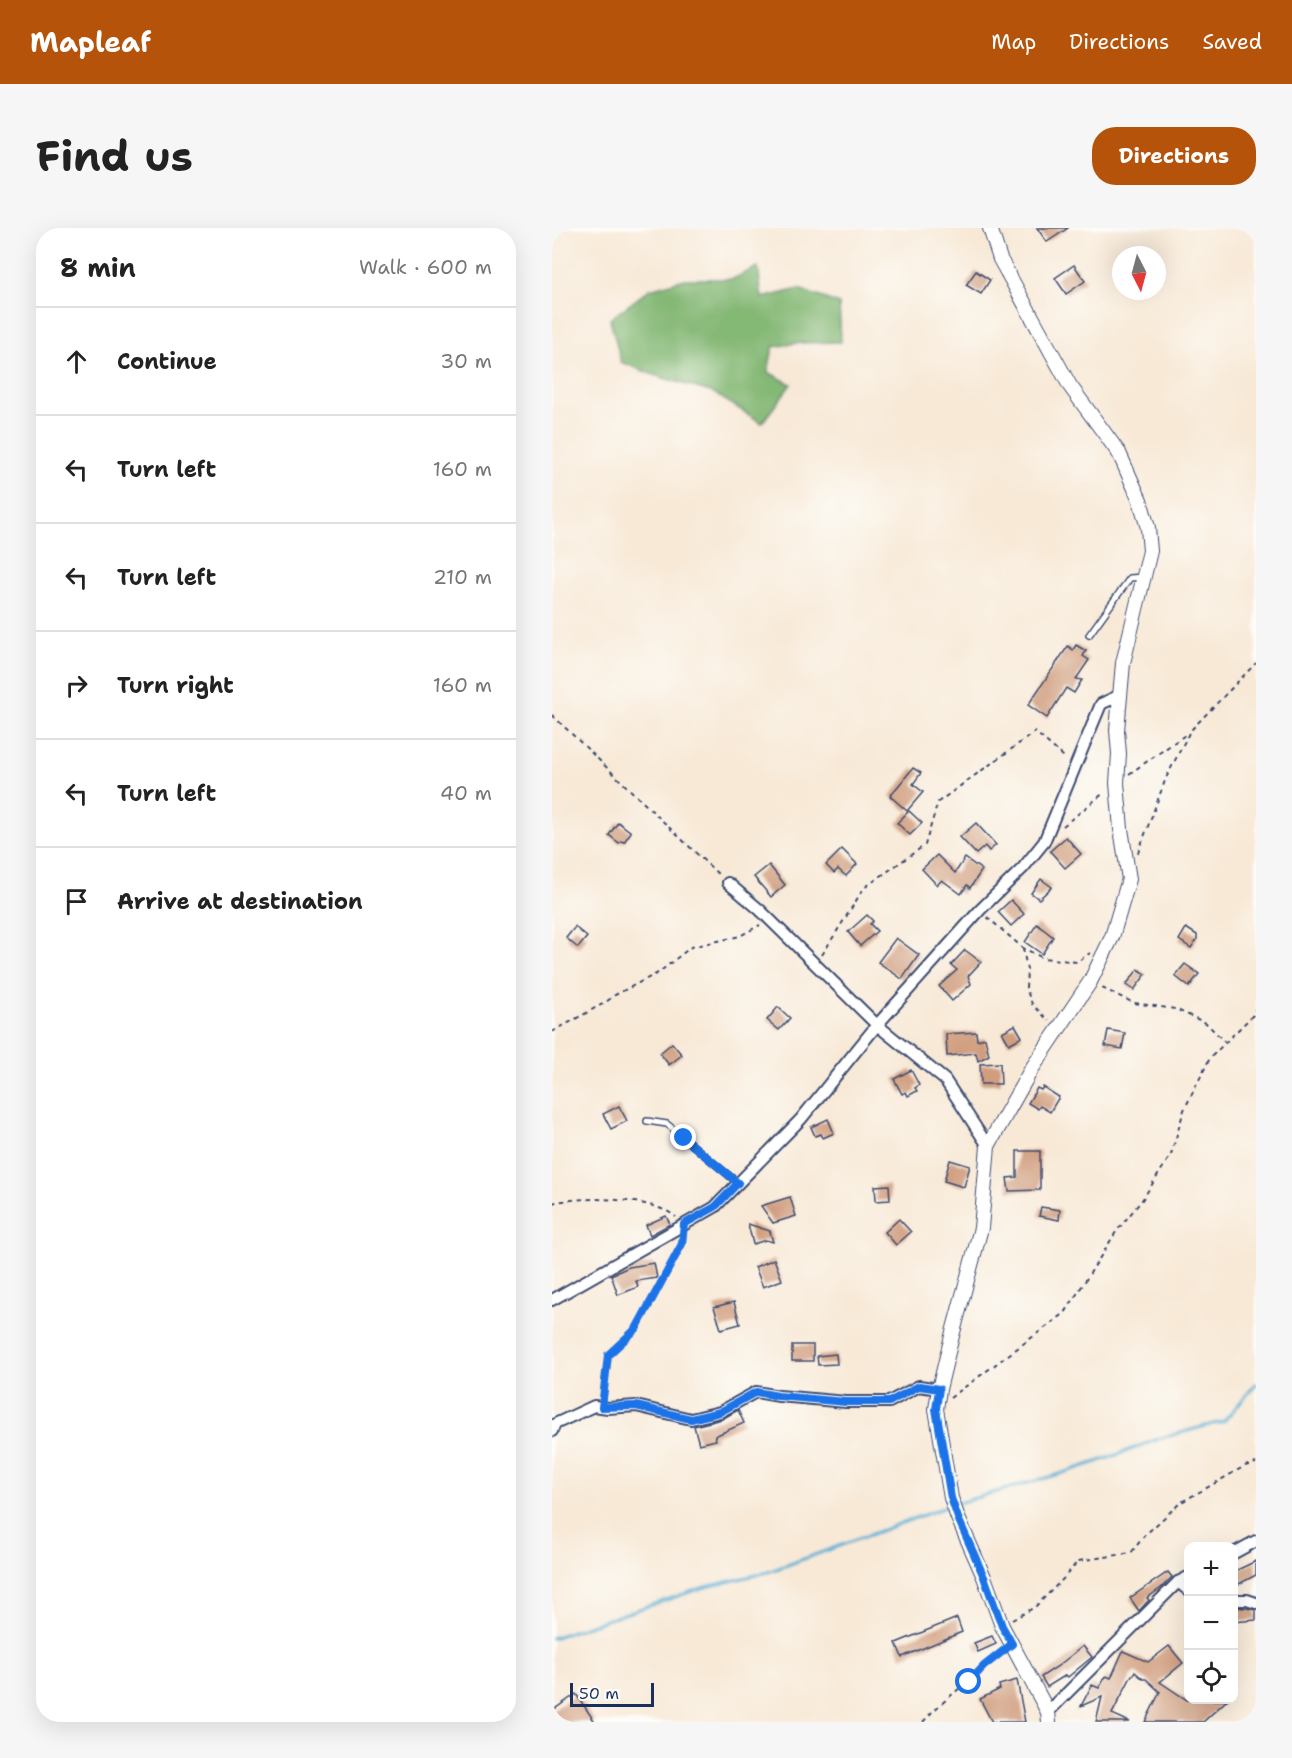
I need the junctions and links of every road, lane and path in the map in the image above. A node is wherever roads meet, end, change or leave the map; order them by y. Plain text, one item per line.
1 (990, 228) edge
2 (1143, 577) junction
3 (1089, 635) dead end
4 (1256, 663) edge
5 (1120, 695) junction
6 (552, 715) edge
7 (1072, 772) junction
8 (1137, 856) dead end
9 (728, 883) joint
10 (980, 910) junction
11 (770, 920) junction
12 (1023, 948) junction
13 (1094, 950) dead end
14 (816, 965) junction
15 (1090, 982) junction
16 (1256, 1008) edge
17 (877, 1025) junction
18 (1058, 1030) junction
19 (552, 1032) edge
20 (1225, 1042) junction
21 (647, 1121) dead end
22 (988, 1146) junction
23 (738, 1183) junction
24 (552, 1203) edge
25 (684, 1224) junction
26 (552, 1300) edge
27 (939, 1389) junction
28 (602, 1407) junction
29 (936, 1409) junction
30 (552, 1431) edge
31 (1256, 1463) edge
32 (1256, 1541) edge
33 (1238, 1550) edge
34 (1184, 1579) edge
35 (1178, 1582) junction
36 (1184, 1587) edge
37 (1238, 1600) edge
38 (1256, 1603) edge
39 (1002, 1626) junction
40 (1012, 1644) junction
41 (1048, 1717) edge
42 (923, 1722) edge

1 - 2 street
2 - 3 lane
2 - 5 street
4 - 8 path
5 - 7 street
5 - 15 street
6 - 9 path
7 - 10 street
7 - 14 path
9 - 11 street
10 - 12 path
10 - 17 street
11 - 14 street
11 - 19 path
12 - 13 path
12 - 18 path
14 - 17 street
15 - 18 street
15 - 20 path
16 - 20 path
17 - 22 street
17 - 23 street
18 - 22 street
20 - 29 path
21 - 23 lane
22 - 27 street
23 - 25 street
24 - 25 path
25 - 26 street
25 - 28 path
27 - 28 street
27 - 29 street
28 - 30 street
29 - 39 street
31 - 39 path
32 - 33 street
34 - 35 street
35 - 36 street
35 - 41 street
37 - 38 street
39 - 40 street
40 - 41 street
40 - 42 path

